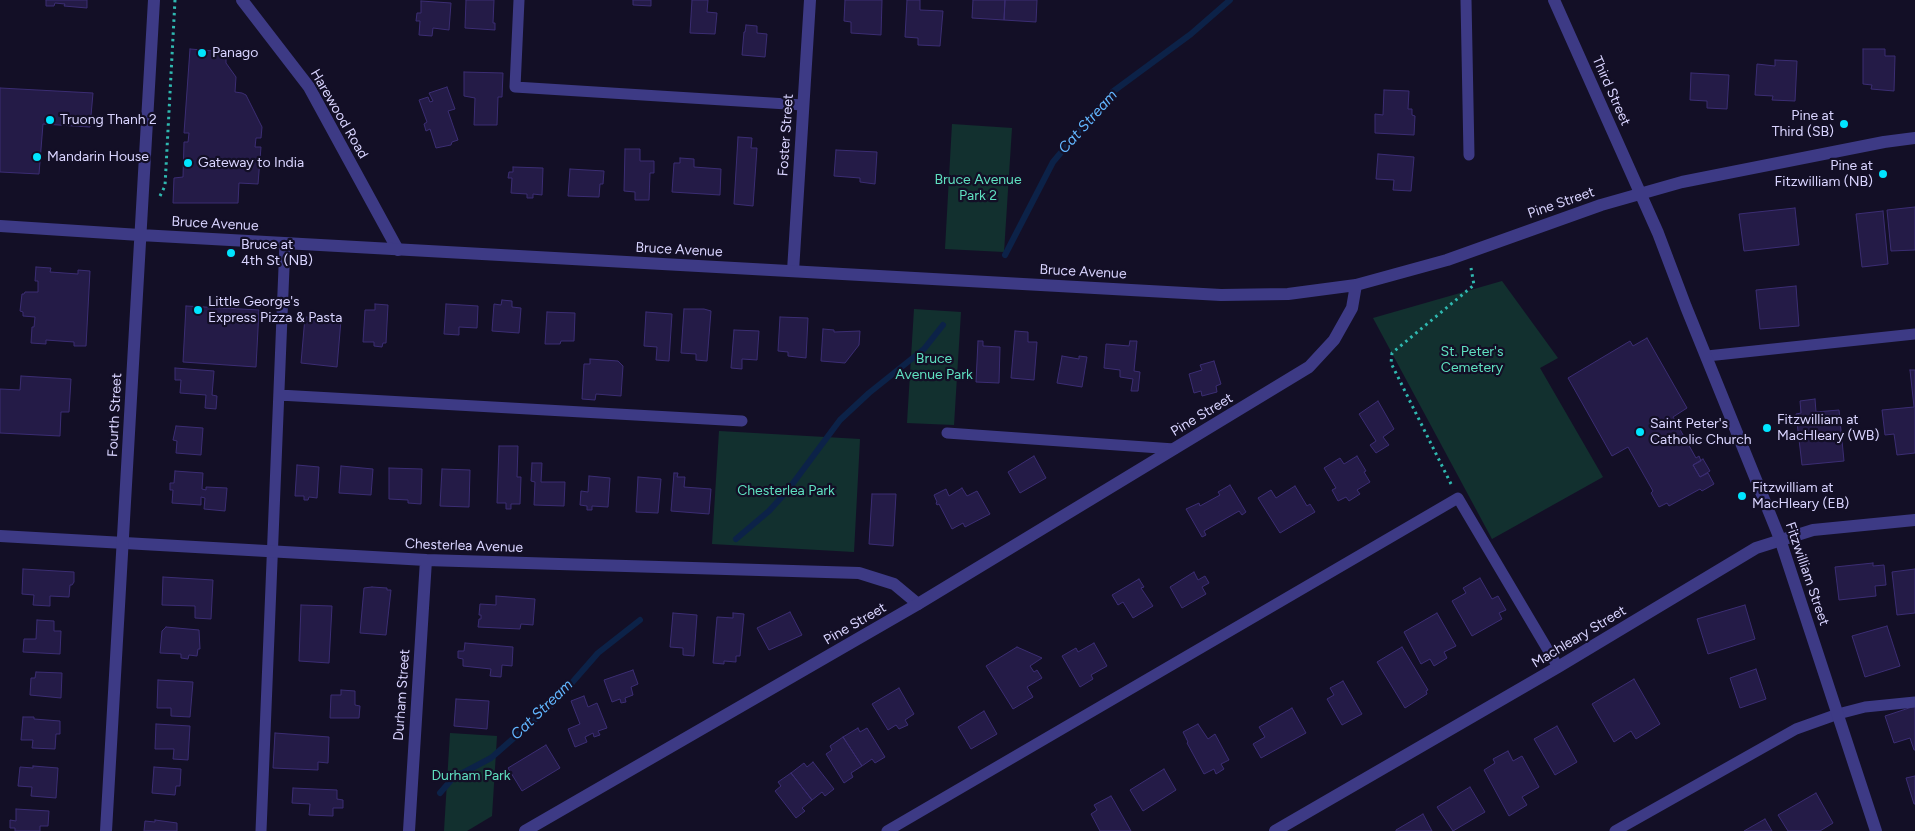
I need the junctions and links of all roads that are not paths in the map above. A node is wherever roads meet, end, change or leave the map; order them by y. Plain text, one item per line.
1 (154, 0) edge
2 (242, 0) edge
3 (519, 0) edge
4 (810, 0) edge
5 (1466, 0) edge
6 (1554, 0) edge
7 (803, 105) junction
8 (1915, 138) edge
9 (1468, 155) dead end
10 (1639, 194) junction
11 (0, 226) edge
12 (140, 235) junction
13 (285, 244) junction
14 (398, 250) junction
15 (792, 271) junction
16 (1356, 285) junction
17 (1915, 334) edge
18 (1707, 356) junction
19 (279, 395) junction
20 (742, 420) dead end
21 (948, 433) dead end
22 (1174, 449) junction
23 (1915, 520) edge
24 (0, 536) edge
25 (1780, 539) junction
26 (123, 543) junction
27 (273, 551) junction
28 (426, 560) junction
29 (918, 604) junction
30 (1558, 668) junction
31 (1915, 702) edge
32 (1838, 714) junction
33 (1290, 827) edge
34 (106, 831) edge
35 (261, 831) edge
36 (408, 831) edge
37 (525, 831) edge
38 (887, 831) edge
39 (1275, 831) edge
40 (1615, 831) edge
41 (1876, 831) edge

1 - 12 street, Fourth Street
2 - 14 street, Harewood Road
3 - 7 lane
4 - 7 street, Foster Street
5 - 9 lane
6 - 10 street, Third Street
7 - 15 street, Foster Street
8 - 10 street, Pine Street
10 - 16 street, Pine Street
10 - 18 street, Fitzwilliam Street
11 - 12 street, Bruce Avenue
12 - 13 street, Bruce Avenue
12 - 26 street, Fourth Street
13 - 14 street, Bruce Avenue
13 - 19 lane
14 - 15 street, Bruce Avenue
15 - 16 street, Bruce Avenue
16 - 22 street, Pine Street
17 - 18 lane
18 - 25 street, Fitzwilliam Street
19 - 20 lane
19 - 27 lane
21 - 22 lane
22 - 29 street, Pine Street
23 - 25 street, Machleary Street
24 - 26 street, Chesterlea Avenue
25 - 30 street, Machleary Street
25 - 32 street, Fitzwilliam Street
26 - 27 street, Chesterlea Avenue
26 - 34 street, Fourth Street
27 - 28 street, Chesterlea Avenue
27 - 35 lane
28 - 29 street, Chesterlea Avenue
28 - 36 street, Durham Street
29 - 37 street, Pine Street
30 - 33 street, Machleary Street
30 - 38 lane
31 - 32 lane
32 - 40 lane
32 - 41 street, Fitzwilliam Street
33 - 39 street, Machleary Street

